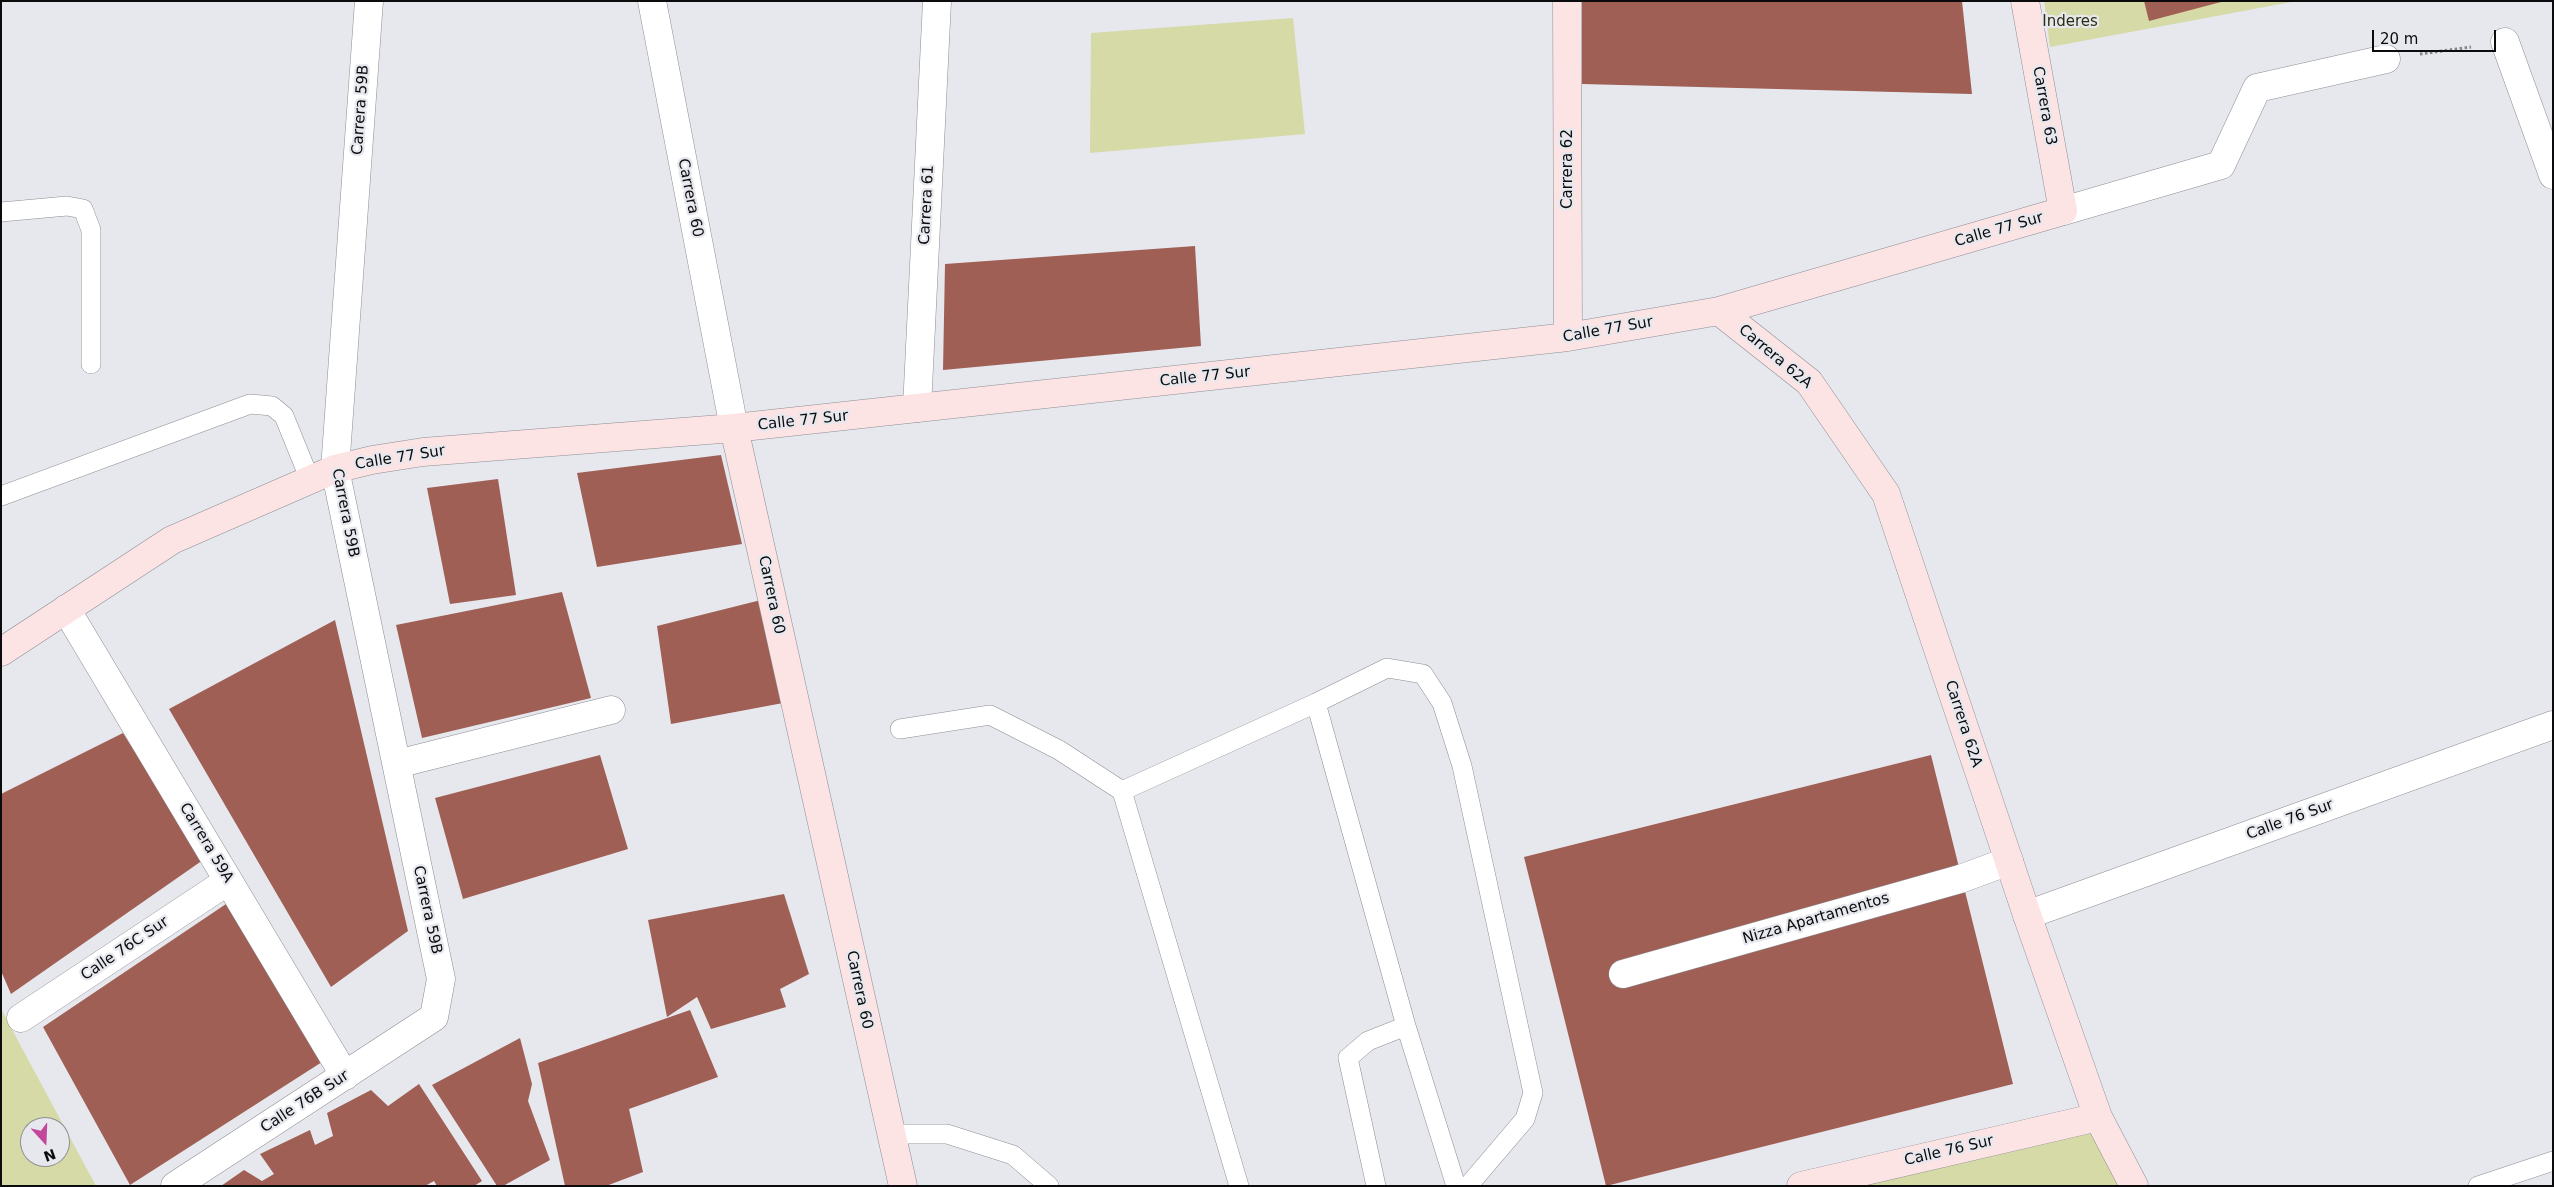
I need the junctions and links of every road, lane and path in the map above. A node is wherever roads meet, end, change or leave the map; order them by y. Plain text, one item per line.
1 (369, 1) edge
2 (652, 1) edge
3 (937, 1) edge
4 (1567, 1) edge
5 (2025, 1) edge
6 (2505, 42) joint
7 (2386, 59) joint
8 (2553, 175) edge
9 (2063, 211) junction
10 (1, 212) edge
11 (1720, 311) junction
12 (1568, 338) junction
13 (91, 364) dead end
14 (917, 408) junction
15 (734, 428) junction
16 (335, 469) junction
17 (310, 480) junction
18 (1, 496) edge
19 (66, 610) junction
20 (1, 652) edge
21 (1316, 703) junction
22 (611, 710) dead end
23 (2553, 725) edge
24 (900, 729) dead end
25 (397, 764) junction
26 (1122, 791) junction
27 (2008, 861) junction
28 (228, 880) junction
29 (2027, 915) junction
30 (1623, 974) dead end
31 (434, 1017) joint
32 (21, 1018) dead end
33 (1406, 1026) junction
34 (345, 1076) junction
35 (2098, 1117) junction
36 (891, 1134) junction
37 (2553, 1161) edge
38 (174, 1186) edge
39 (903, 1186) edge
40 (1049, 1186) edge
41 (1239, 1186) edge
42 (1376, 1186) edge
43 (1456, 1186) edge
44 (1468, 1186) edge
45 (1801, 1186) edge
46 (2134, 1186) edge
47 (2478, 1186) edge

1 - 16 street, Carrera 59B
2 - 15 street, Carrera 60
3 - 14 street, Carrera 61
4 - 12 street, Carrera 62
5 - 9 street, Carrera 63
6 - 7 path
6 - 8 street
7 - 9 street, Calle 77 Sur
9 - 11 street, Calle 77 Sur
10 - 13 lane
11 - 12 street, Calle 77 Sur
11 - 27 street, Carrera 62A
12 - 14 street, Calle 77 Sur
14 - 15 street, Calle 77 Sur
15 - 16 street, Calle 77 Sur
15 - 36 street, Carrera 60
16 - 17 street, Calle 77 Sur
16 - 25 street, Carrera 59B
17 - 18 lane
17 - 19 street, Calle 77 Sur
19 - 20 street, Calle 77 Sur
19 - 28 street, Carrera 59A
21 - 26 lane
21 - 33 lane
21 - 44 lane
22 - 25 street
23 - 29 street, Calle 76 Sur
24 - 26 lane
25 - 31 street, Carrera 59B
26 - 41 lane
27 - 29 street, Carrera 62A
27 - 30 street, Nizza Apartamentos
28 - 32 street, Calle 76C Sur
28 - 34 street, Carrera 59A
29 - 35 street, Carrera 62A
31 - 34 street, Calle 76B Sur
33 - 42 lane
33 - 43 lane
34 - 38 street, Calle 76B Sur
35 - 45 street, Calle 76 Sur
35 - 46 street, Carrera 62A
36 - 39 street, Carrera 60
36 - 40 lane
37 - 47 lane

